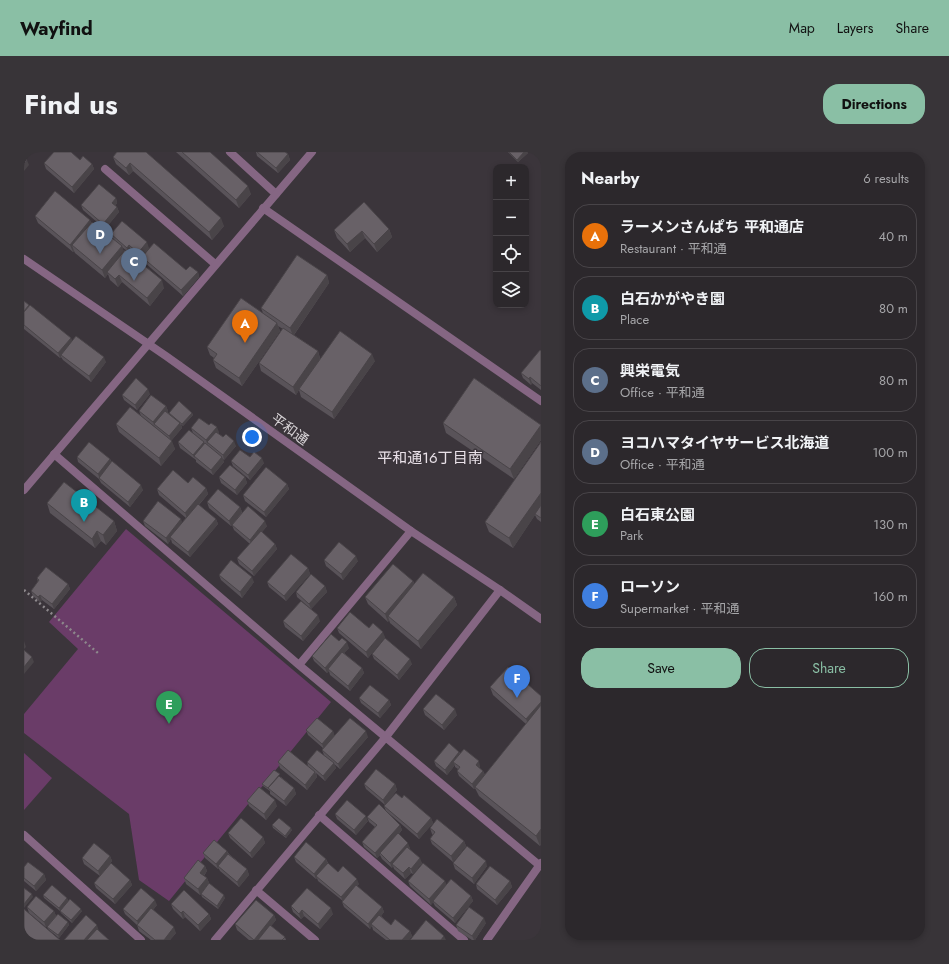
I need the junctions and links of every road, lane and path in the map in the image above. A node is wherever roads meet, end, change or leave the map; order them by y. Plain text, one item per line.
1 (230, 152) edge
2 (312, 152) edge
3 (105, 168) dead end
4 (276, 194) junction
5 (263, 208) junction
6 (24, 259) edge
7 (215, 264) junction
8 (148, 344) junction
9 (541, 401) edge
10 (54, 454) junction
11 (24, 490) edge
12 (411, 532) junction
13 (24, 590) edge
14 (500, 590) junction
15 (541, 619) edge
16 (98, 653) dead end
17 (299, 666) junction
18 (385, 738) junction
19 (319, 816) junction
20 (24, 835) edge
21 (540, 864) edge
22 (256, 890) junction
23 (141, 940) edge
24 (215, 940) edge
25 (315, 940) edge
26 (464, 940) edge
27 (487, 940) edge

1 - 4 street
2 - 4 street
3 - 7 street
4 - 5 street
5 - 7 street
5 - 9 street
6 - 8 street, 平和通
7 - 8 street
8 - 10 street
8 - 12 street, 平和通
10 - 11 street
10 - 17 street
12 - 14 street, 平和通
12 - 17 street
13 - 16 path
14 - 15 street, 平和通
14 - 18 street
17 - 18 street
18 - 19 street
18 - 21 street
19 - 22 street
19 - 26 street
20 - 23 street
21 - 27 street
22 - 24 street
22 - 25 street

